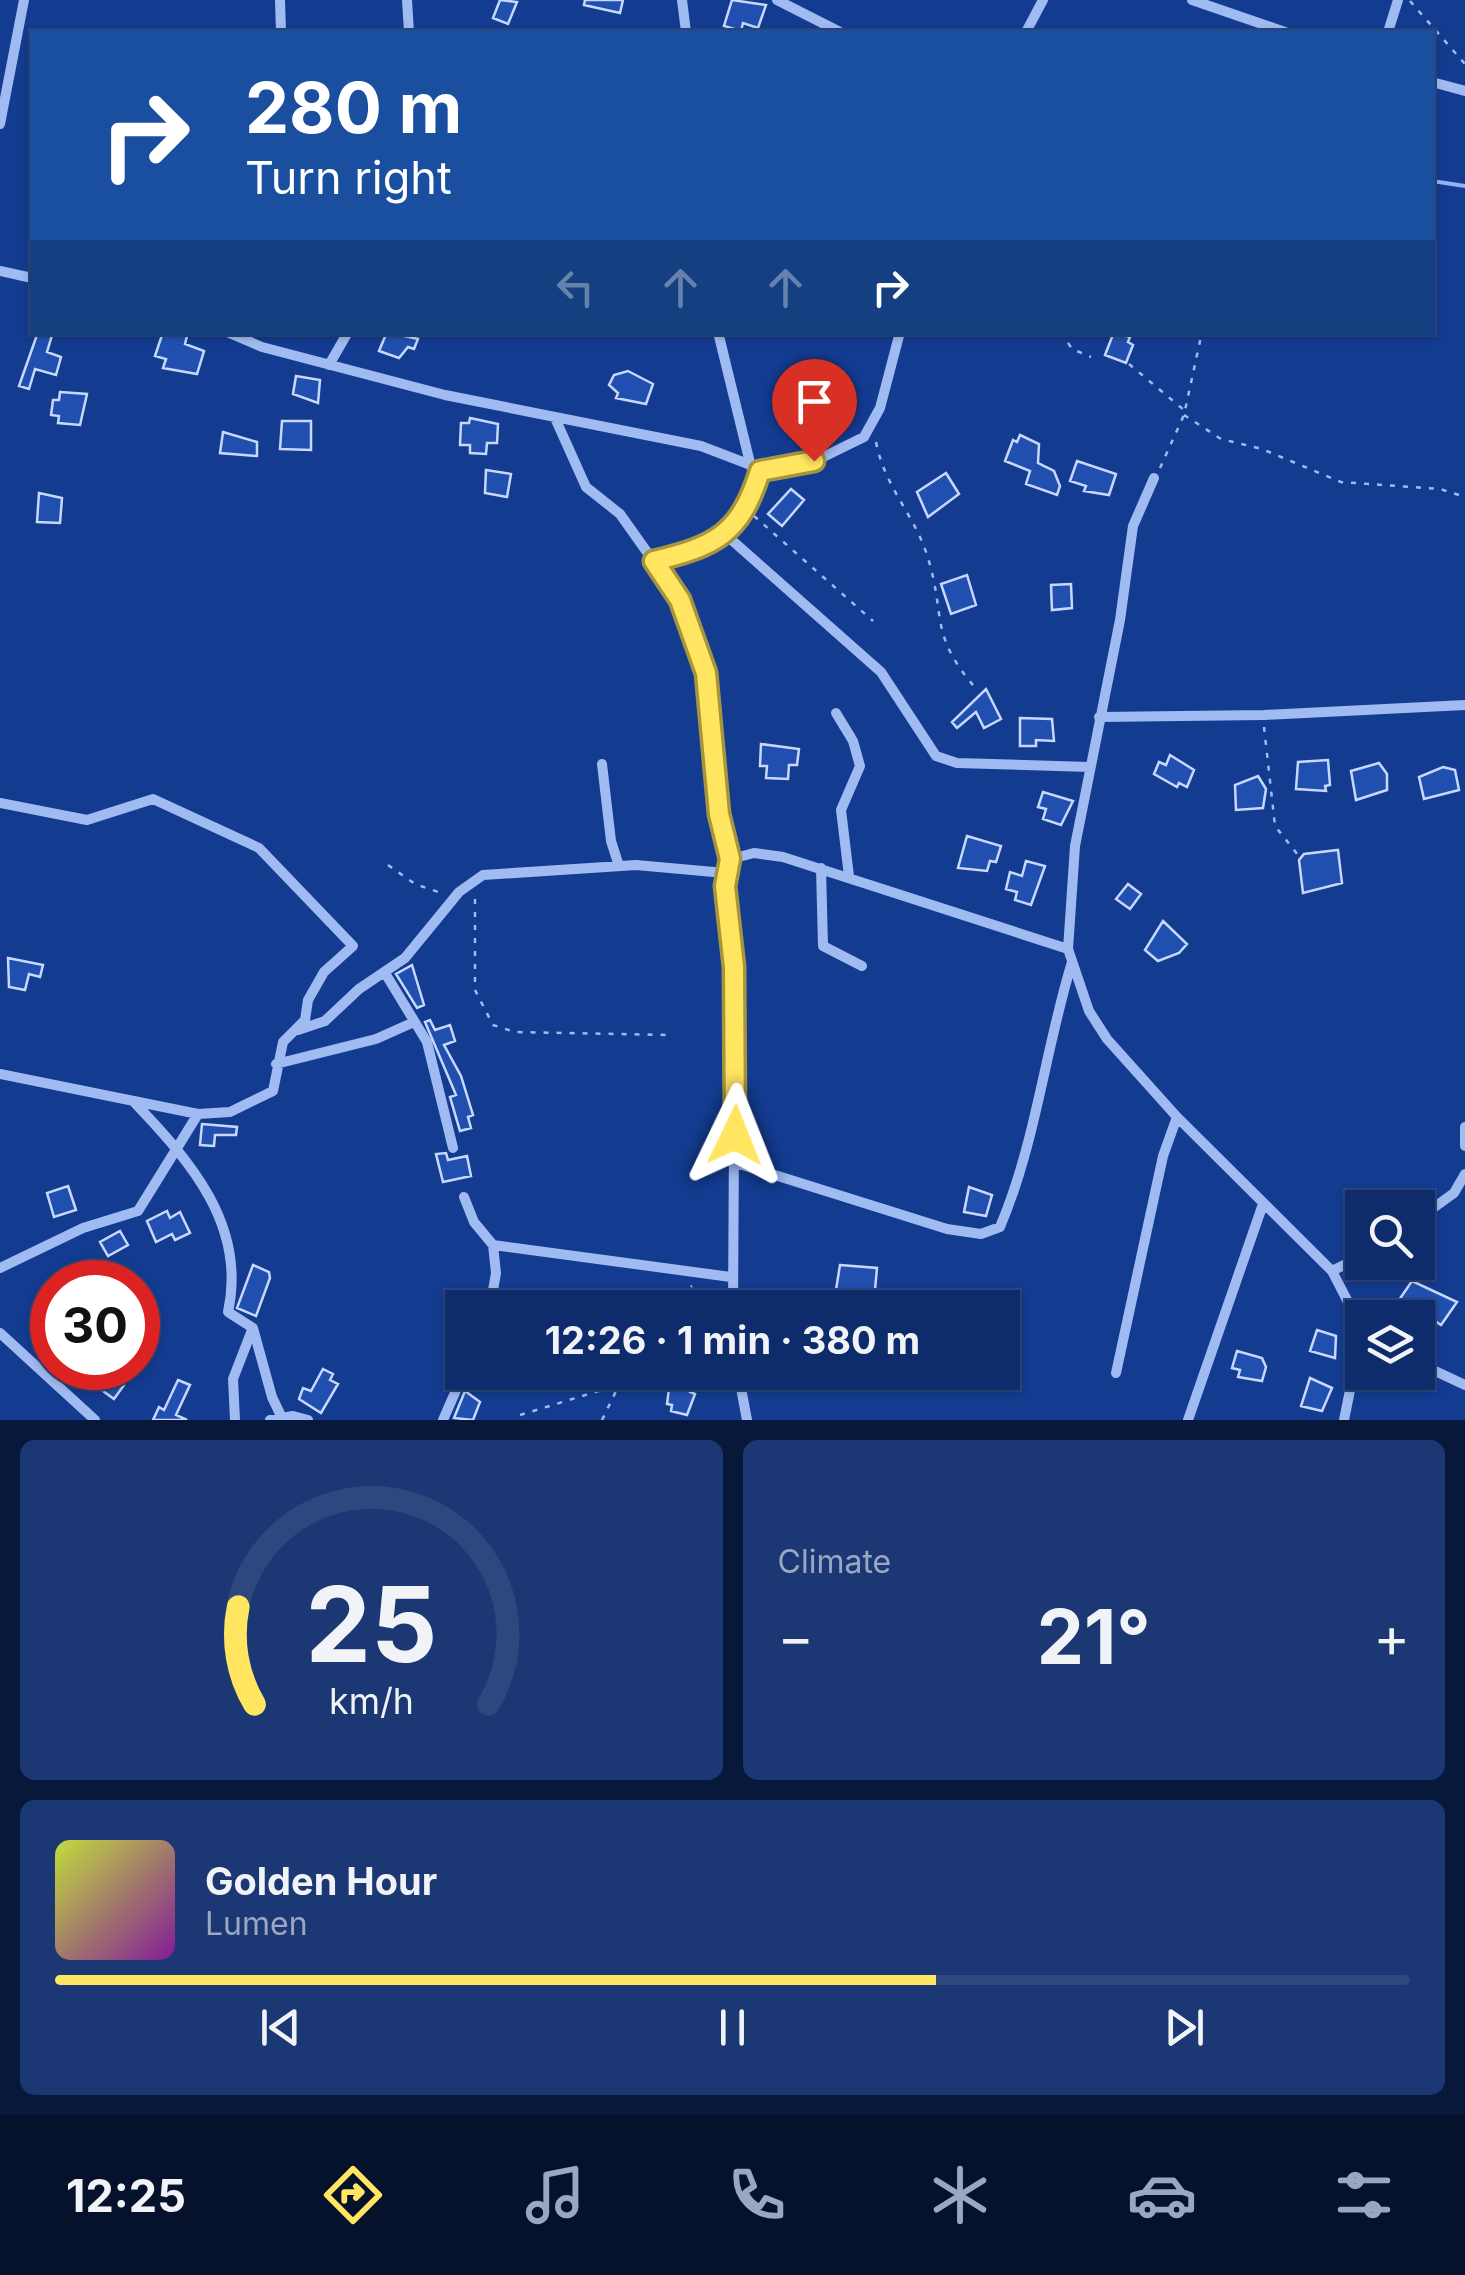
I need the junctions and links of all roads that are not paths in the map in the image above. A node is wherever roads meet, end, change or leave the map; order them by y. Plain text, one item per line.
1 (24, 0) edge
2 (280, 0) edge
3 (407, 0) edge
4 (682, 0) edge
5 (776, 0) edge
6 (1043, 0) edge
7 (1192, 0) edge
8 (1398, 0) edge
9 (282, 30) edge
10 (409, 30) edge
11 (686, 30) edge
12 (836, 30) edge
13 (1027, 30) edge
14 (1279, 30) edge
15 (1389, 30) edge
16 (1435, 83) edge
17 (1465, 91) edge
18 (0, 124) edge
19 (0, 272) edge
20 (30, 278) edge
21 (236, 335) edge
22 (346, 335) edge
23 (719, 335) edge
24 (899, 335) edge
25 (328, 365) junction
26 (555, 418) junction
27 (755, 470) junction
28 (1154, 478) road end
29 (726, 535) junction
30 (654, 561) junction
31 (1465, 705) edge
32 (836, 713) dead end
33 (1099, 716) junction
34 (602, 764) dead end
35 (1090, 767) junction
36 (0, 804) edge
37 (730, 859) junction
38 (619, 866) junction
39 (821, 868) junction
40 (725, 873) junction
41 (849, 876) junction
42 (1068, 949) junction
43 (1072, 962) junction
44 (862, 966) dead end
45 (385, 972) junction
46 (414, 1022) junction
47 (292, 1031) junction
48 (276, 1064) junction
49 (0, 1074) edge
50 (132, 1100) junction
51 (198, 1114) junction
52 (1177, 1117) junction
53 (1465, 1127) edge
54 (1465, 1146) edge
55 (454, 1148) dead end
56 (177, 1149) junction
57 (733, 1162) junction
58 (1465, 1174) edge
59 (464, 1197) dead end
60 (1264, 1204) junction
61 (1435, 1206) edge
62 (493, 1245) junction
63 (1345, 1264) edge
64 (0, 1268) edge
65 (1332, 1271) junction
66 (731, 1277) junction
67 (493, 1290) edge
68 (732, 1290) edge
69 (1347, 1300) edge
70 (253, 1328) junction
71 (0, 1332) edge
72 (1435, 1371) edge
73 (1116, 1373) dead end
74 (1465, 1385) edge
75 (456, 1390) edge
76 (741, 1390) edge
77 (1350, 1390) edge
78 (276, 1419) edge
79 (96, 1420) edge
80 (235, 1420) edge
81 (308, 1420) edge
82 (444, 1420) edge
83 (747, 1420) edge
84 (1188, 1420) edge
85 (1344, 1420) edge

1 - 18 street
2 - 9 street
3 - 10 street
4 - 11 street
5 - 12 street
6 - 13 street
7 - 14 street
8 - 15 street
16 - 17 street
19 - 20 street
21 - 25 street
22 - 25 street
23 - 27 street
24 - 27 street
25 - 26 street
26 - 27 street
26 - 30 street
27 - 29 street
28 - 33 street
29 - 30 street
29 - 35 street
30 - 37 street
31 - 33 street
32 - 41 street
33 - 35 street
34 - 38 street
35 - 42 street
36 - 47 street
37 - 39 street
37 - 40 street
38 - 40 street
38 - 45 street
39 - 41 street
39 - 44 street
40 - 57 street
41 - 42 street
42 - 43 street
43 - 52 street
43 - 57 street
45 - 46 street
45 - 47 street
46 - 48 street
46 - 55 street
47 - 48 street
48 - 51 street
49 - 50 street
50 - 51 street
50 - 56 street
51 - 56 street
52 - 60 street
52 - 73 street
53 - 54 street
56 - 64 street
56 - 70 street
57 - 66 street
58 - 61 street
59 - 62 street
60 - 65 street
60 - 84 street
62 - 66 street
62 - 67 street
63 - 65 street
65 - 69 street
66 - 68 street
70 - 78 street
70 - 80 street
71 - 79 street
72 - 74 street
75 - 82 street
76 - 83 street
77 - 85 street
78 - 81 street

